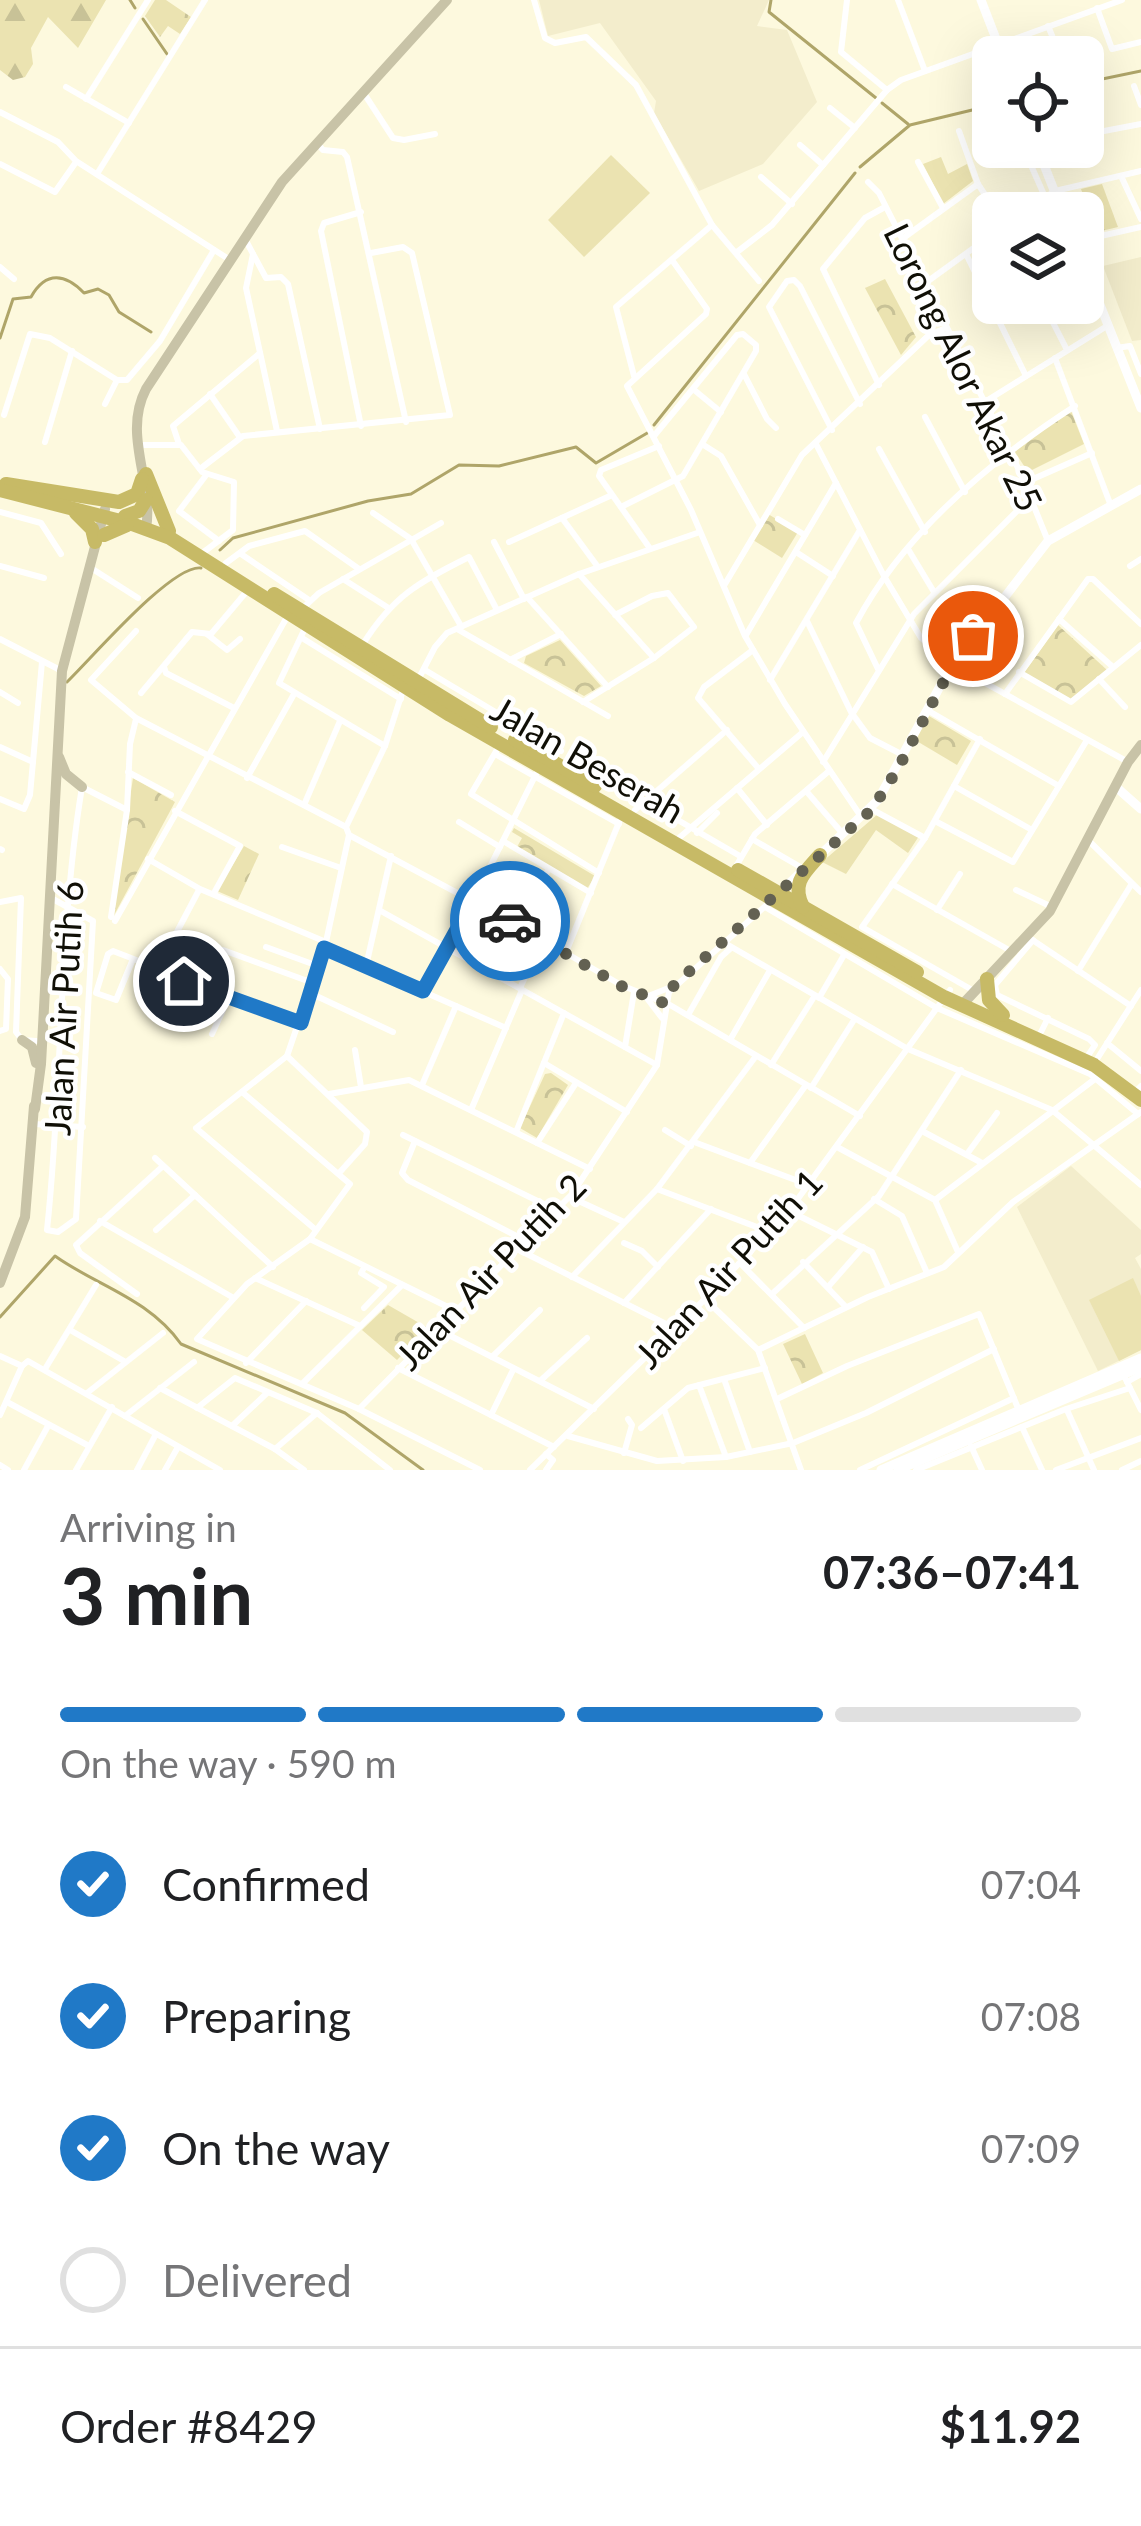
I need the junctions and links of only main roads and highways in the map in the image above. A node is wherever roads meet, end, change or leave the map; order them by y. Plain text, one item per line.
1 (447, 0) edge
2 (372, 108) road end
3 (340, 120) junction
4 (144, 477) junction
5 (2, 485) edge
6 (146, 500) joint
7 (67, 507) junction
8 (128, 520) junction
9 (170, 531) junction
10 (100, 538) junction
11 (301, 618) junction
12 (411, 685) junction
13 (58, 730) junction
14 (1141, 745) edge
15 (82, 787) road end
16 (630, 811) junction
17 (820, 855) road end
18 (50, 892) junction
19 (772, 900) junction
20 (803, 907) junction
21 (987, 979) junction
22 (943, 998) junction
23 (968, 999) junction
24 (1003, 1015) junction
25 (33, 1041) junction
26 (1140, 1101) edge
27 (34, 1109) junction
28 (0, 1283) edge

1 - 3 main road
2 - 3 main road
3 - 4 main road
4 - 5 highway
4 - 6 main road
4 - 8 main road
4 - 9 highway
5 - 7 highway, Jalan Beserah
5 - 8 highway, Jalan Beserah
6 - 8 highway
7 - 8 highway, Jalan Beserah
7 - 10 highway
8 - 9 highway, Jalan Beserah
8 - 10 main road
8 - 10 highway
8 - 11 highway, Jalan Beserah
9 - 11 highway, Jalan Beserah
10 - 13 main road
11 - 12 highway, Jalan Beserah
11 - 12 highway, Jalan Beserah
12 - 16 highway, Jalan Beserah
12 - 16 highway, Jalan Beserah
13 - 15 main road
13 - 18 main road
14 - 21 main road
16 - 19 highway, Jalan Beserah
16 - 19 highway, Jalan Beserah
17 - 20 highway
18 - 25 main road
18 - 25 main road
19 - 20 highway, Jalan Beserah
19 - 22 highway, Jalan Beserah
20 - 22 highway, Jalan Beserah
21 - 23 main road
21 - 24 highway
22 - 23 highway, Jalan Beserah
23 - 24 highway, Jalan Beserah
23 - 26 highway, Jalan Beserah
24 - 26 highway, Jalan Beserah
25 - 27 main road
25 - 27 main road
27 - 28 main road

